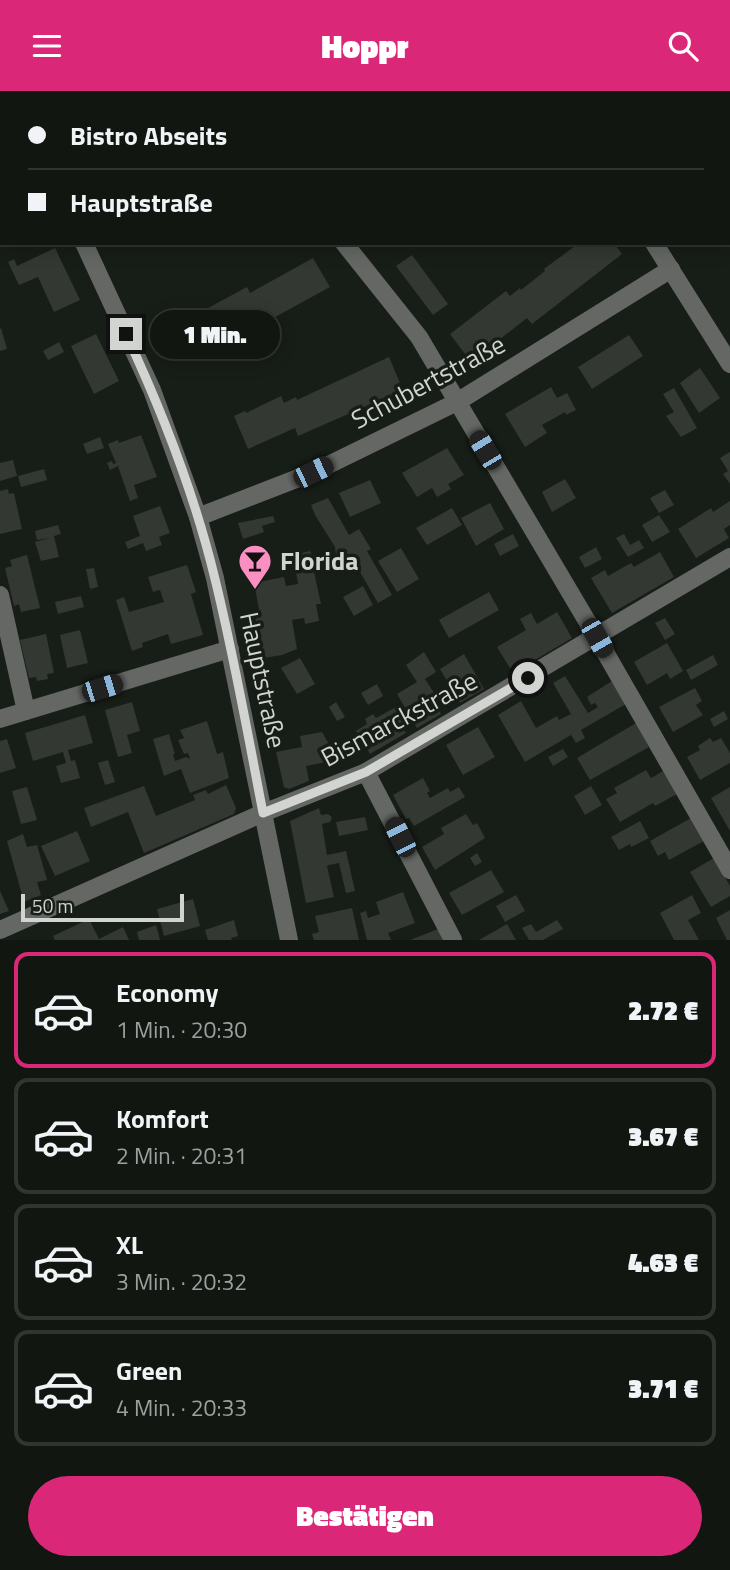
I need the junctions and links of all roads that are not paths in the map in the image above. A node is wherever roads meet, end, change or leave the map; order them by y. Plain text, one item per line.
1 (85, 245) edge
2 (346, 245) edge
3 (655, 245) edge
4 (671, 269) junction
5 (730, 364) edge
6 (457, 403) junction
7 (198, 517) junction
8 (730, 557) edge
9 (0, 594) edge
10 (597, 638) junction
11 (230, 649) junction
12 (26, 711) junction
13 (0, 719) edge
14 (366, 772) junction
15 (263, 813) junction
16 (730, 870) edge
17 (0, 930) edge
18 (5, 940) edge
19 (289, 940) edge
20 (453, 940) edge

1 - 7 street, Hauptstraße
2 - 6 street
3 - 4 street
4 - 5 street
4 - 6 street, Schubertstraße
6 - 7 street, Schubertstraße
6 - 10 street
7 - 11 street, Hauptstraße
8 - 10 street, Bismarckstraße
9 - 12 street
10 - 14 street, Bismarckstraße
10 - 16 street
11 - 12 street
11 - 15 street, Hauptstraße
12 - 13 street
14 - 15 street, Bismarckstraße
14 - 20 street
15 - 17 street, Bismarckstraße
15 - 19 street, Hauptstraße
17 - 18 street

